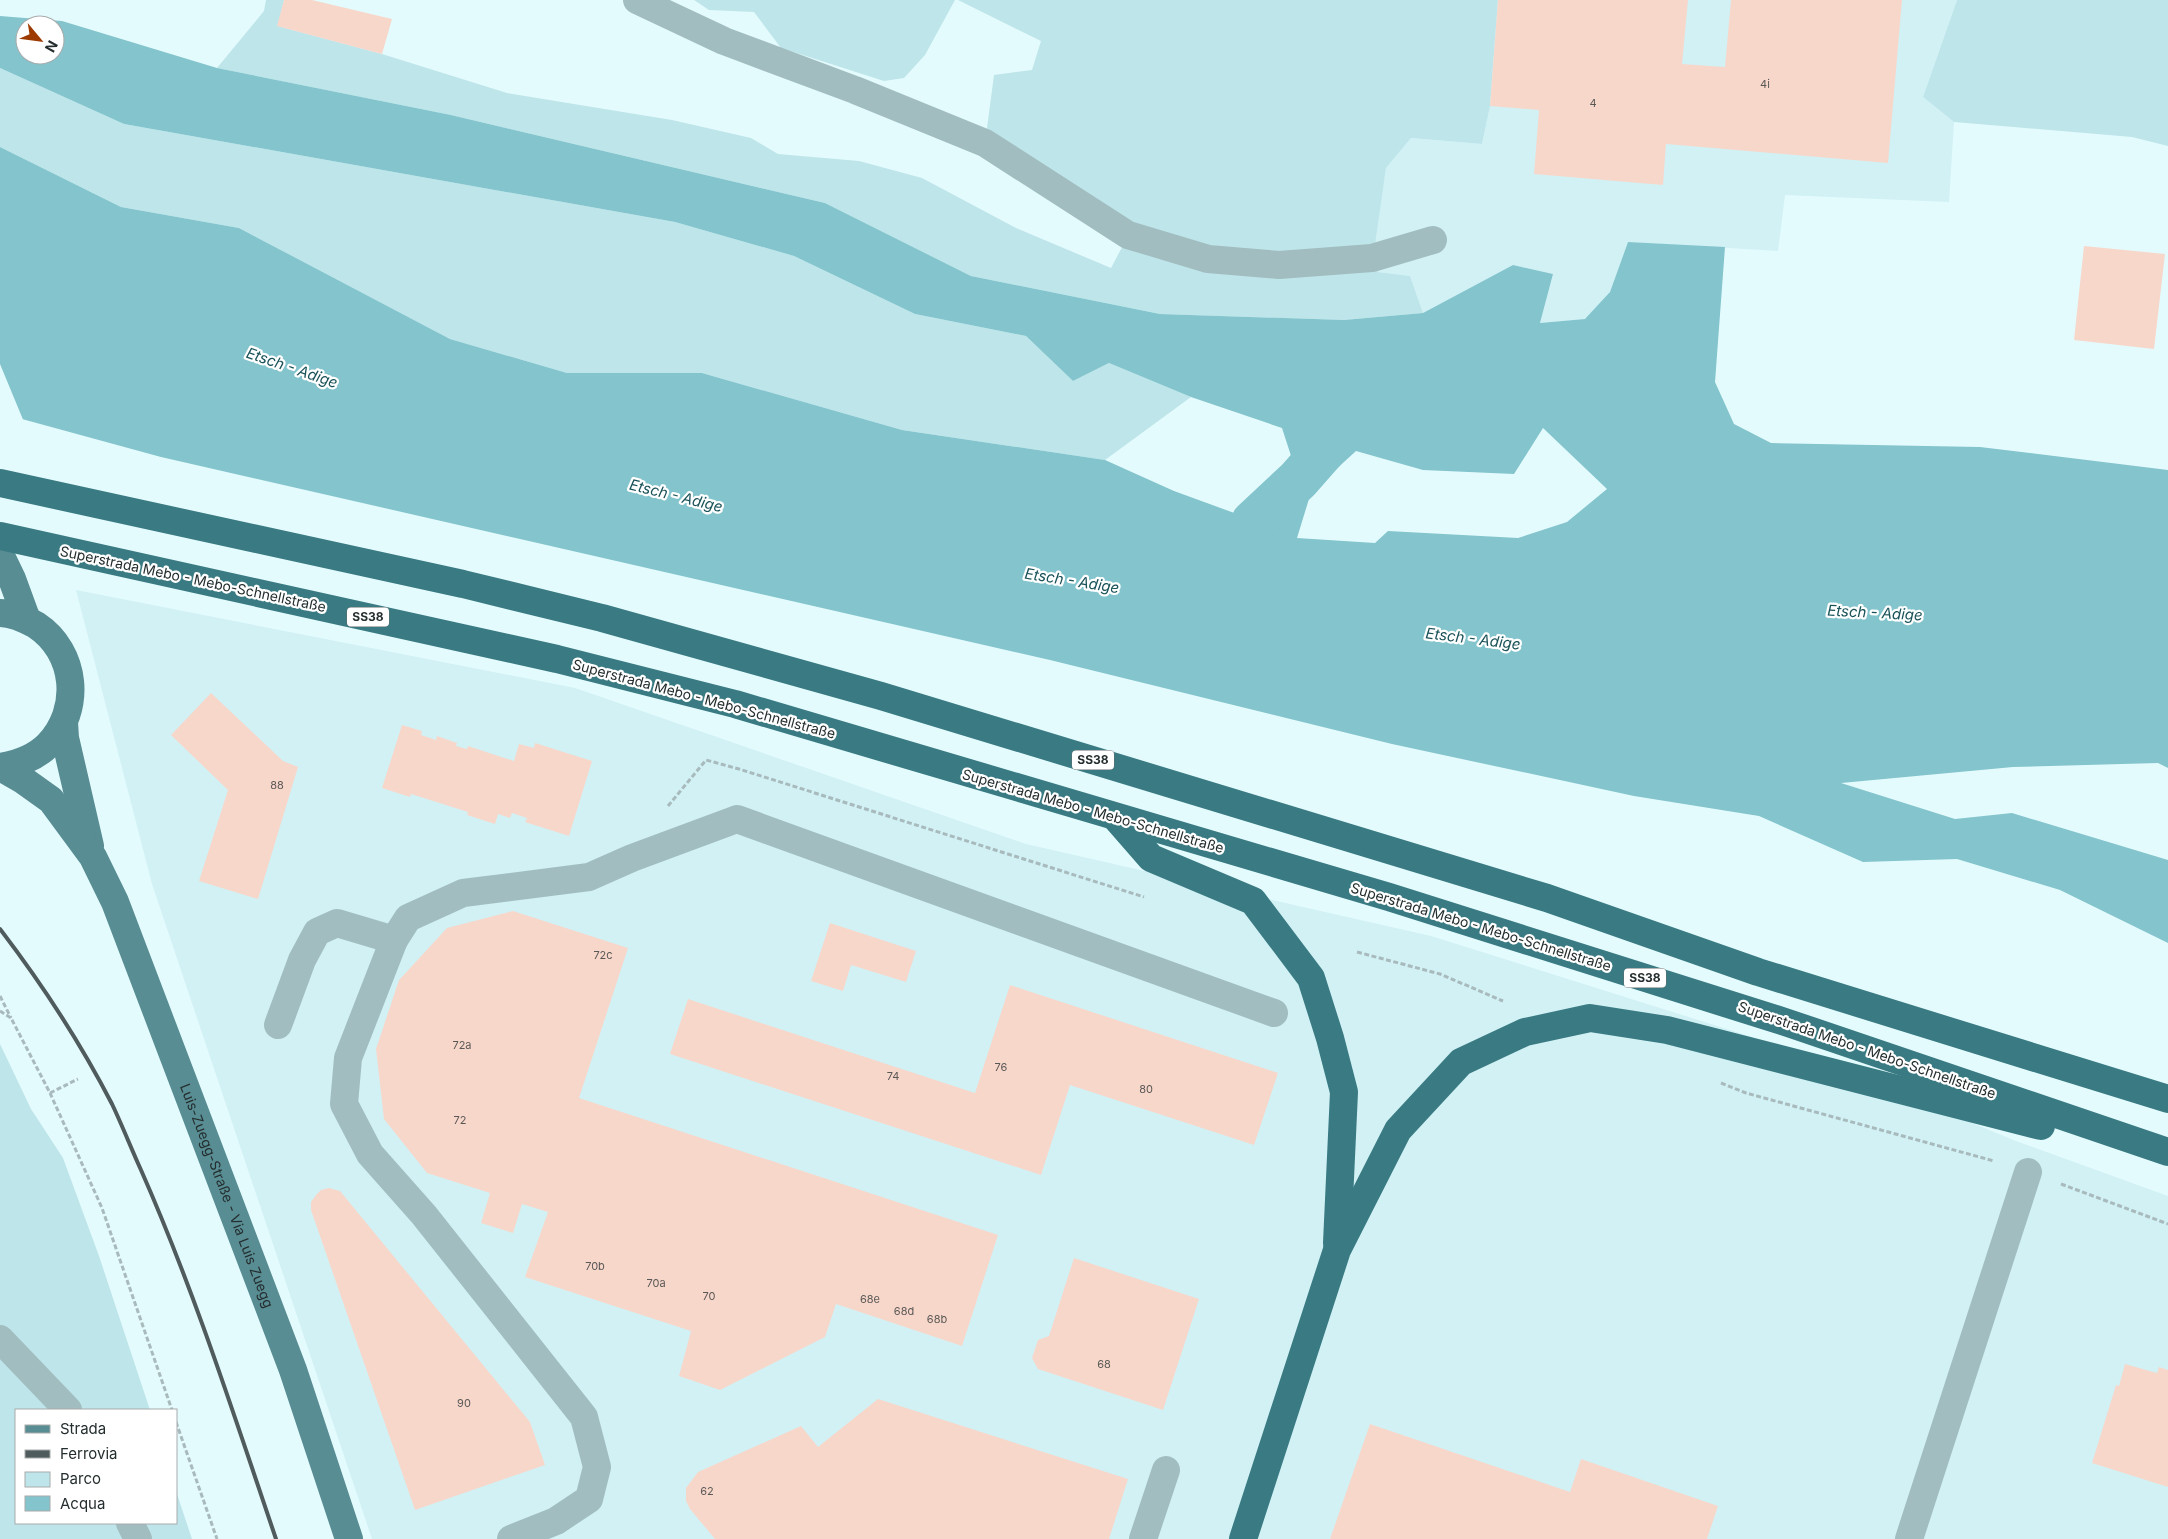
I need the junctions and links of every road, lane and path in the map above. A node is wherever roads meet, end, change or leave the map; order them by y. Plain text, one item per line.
1 (636, 0) edge
2 (1433, 240) dead end
3 (0, 483) edge
4 (0, 536) edge
5 (0, 554) edge
6 (0, 613) edge
7 (27, 620) junction
8 (64, 722) junction
9 (0, 767) edge
10 (1117, 818) junction
11 (93, 857) junction
12 (1036, 862) dead end
13 (1152, 899) dead end
14 (394, 940) junction
15 (1357, 952) dead end
16 (0, 996) edge
17 (1504, 1002) dead end
18 (0, 1011) edge
19 (1274, 1013) dead end
20 (11, 1018) junction
21 (278, 1025) dead end
22 (78, 1079) dead end
23 (1719, 1082) dead end
24 (50, 1093) junction
25 (2168, 1099) edge
26 (2168, 1152) edge
27 (2168, 1159) edge
28 (2028, 1172) junction
29 (2168, 1224) edge
30 (1337, 1250) junction
31 (0, 1339) edge
32 (67, 1409) edge
33 (172, 1409) edge
34 (178, 1428) edge
35 (1166, 1470) dead end
36 (130, 1524) edge
37 (138, 1539) edge
38 (217, 1539) edge
39 (349, 1539) edge
40 (511, 1539) edge
41 (1143, 1539) edge
42 (1243, 1539) edge
43 (1910, 1539) edge

1 - 2 street
3 - 25 highway, SS38
4 - 10 highway, Superstrada Mebo - Mebo-Schnellstraße / SS38
5 - 7 main road
6 - 7 main road
7 - 8 main road
8 - 9 main road
8 - 11 main road, Luis-Zuegg-Straße - Via Luis Zuegg
9 - 11 main road, Luis-Zuegg-Straße - Via Luis Zuegg
10 - 26 highway, Superstrada Mebo - Mebo-Schnellstraße / SS38
10 - 30 highway
11 - 39 main road, Luis-Zuegg-Straße - Via Luis Zuegg
12 - 13 path
14 - 19 street
14 - 21 street
14 - 40 street
15 - 17 path
16 - 20 path
18 - 20 path
20 - 24 path
22 - 24 path
23 - 28 path
24 - 33 path
27 - 30 highway
28 - 29 path
28 - 43 street
30 - 42 highway
31 - 32 street
34 - 38 path
35 - 41 street
36 - 37 street

